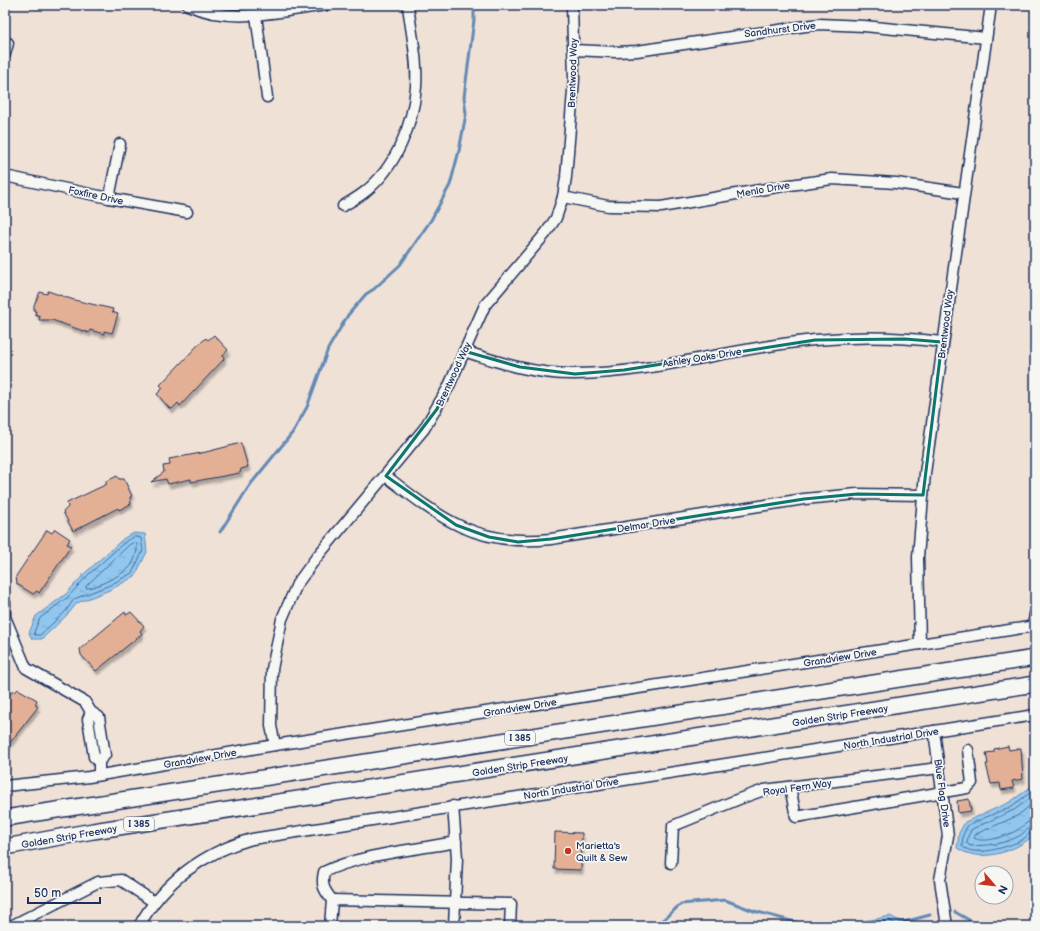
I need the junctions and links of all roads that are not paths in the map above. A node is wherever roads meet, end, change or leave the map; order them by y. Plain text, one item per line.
1 (188, 5) edge
2 (326, 5) edge
3 (408, 5) edge
4 (572, 5) edge
5 (991, 5) edge
6 (256, 15) junction
7 (986, 38) junction
8 (8, 43) dead end
9 (574, 50) junction
10 (5, 54) edge
11 (267, 97) dead end
12 (120, 144) dead end
13 (5, 176) edge
14 (963, 193) junction
15 (563, 196) junction
16 (109, 198) junction
17 (343, 206) dead end
18 (187, 212) dead end
19 (942, 342) junction
20 (464, 351) junction
21 (386, 476) junction
22 (923, 495) junction
23 (5, 603) edge
24 (5, 614) edge
25 (1035, 614) edge
26 (5, 618) edge
27 (1034, 626) edge
28 (920, 644) junction
29 (1035, 658) edge
30 (1035, 684) edge
31 (1035, 716) edge
32 (934, 732) junction
33 (275, 745) junction
34 (968, 750) dead end
35 (939, 768) junction
36 (99, 775) junction
37 (5, 786) edge
38 (790, 787) junction
39 (943, 791) junction
40 (453, 806) junction
41 (5, 818) edge
42 (456, 842) junction
43 (5, 847) edge
44 (671, 863) dead end
45 (332, 900) junction
46 (154, 902) junction
47 (454, 903) junction
48 (11, 926) edge
49 (139, 926) edge
50 (330, 926) edge
51 (454, 926) edge
52 (510, 926) edge
53 (947, 926) edge

1 - 6 street
2 - 6 street
3 - 17 street
4 - 9 street, Brentwood Way
5 - 7 street, Brentwood Way
6 - 11 street
7 - 9 street, Sandhurst Drive
7 - 14 street, Brentwood Way
8 - 10 street
9 - 15 street, Brentwood Way
12 - 16 street
13 - 16 street, Foxfire Drive
14 - 15 street, Menlo Drive
14 - 19 street, Brentwood Way
15 - 20 street, Brentwood Way
16 - 18 street, Foxfire Drive
19 - 20 street, Ashley Oaks Drive
19 - 22 street, Brentwood Way
20 - 21 street, Brentwood Way
21 - 22 street, Delmar Drive
21 - 33 street, Brentwood Way
22 - 28 street, Brentwood Way
23 - 24 street
25 - 27 street
26 - 36 street
27 - 28 street, Grandview Drive
28 - 33 street, Grandview Drive
29 - 41 highway, I 385
30 - 43 highway, Golden Strip Freeway / I 385
31 - 32 street, North Industrial Drive
32 - 35 street, Blue Flag Drive
32 - 40 street, North Industrial Drive
33 - 36 street, Grandview Drive
34 - 39 street
35 - 38 street, Royal Fern Way
35 - 39 street, Blue Flag Drive
36 - 37 street, Grandview Drive
38 - 39 street
38 - 44 street, Royal Fern Way
39 - 53 street, Blue Flag Drive
40 - 42 street
40 - 46 street, North Industrial Drive
42 - 45 street
42 - 47 street
45 - 47 street
45 - 50 street
46 - 48 street
46 - 49 street, North Industrial Drive
47 - 51 street
47 - 52 street

